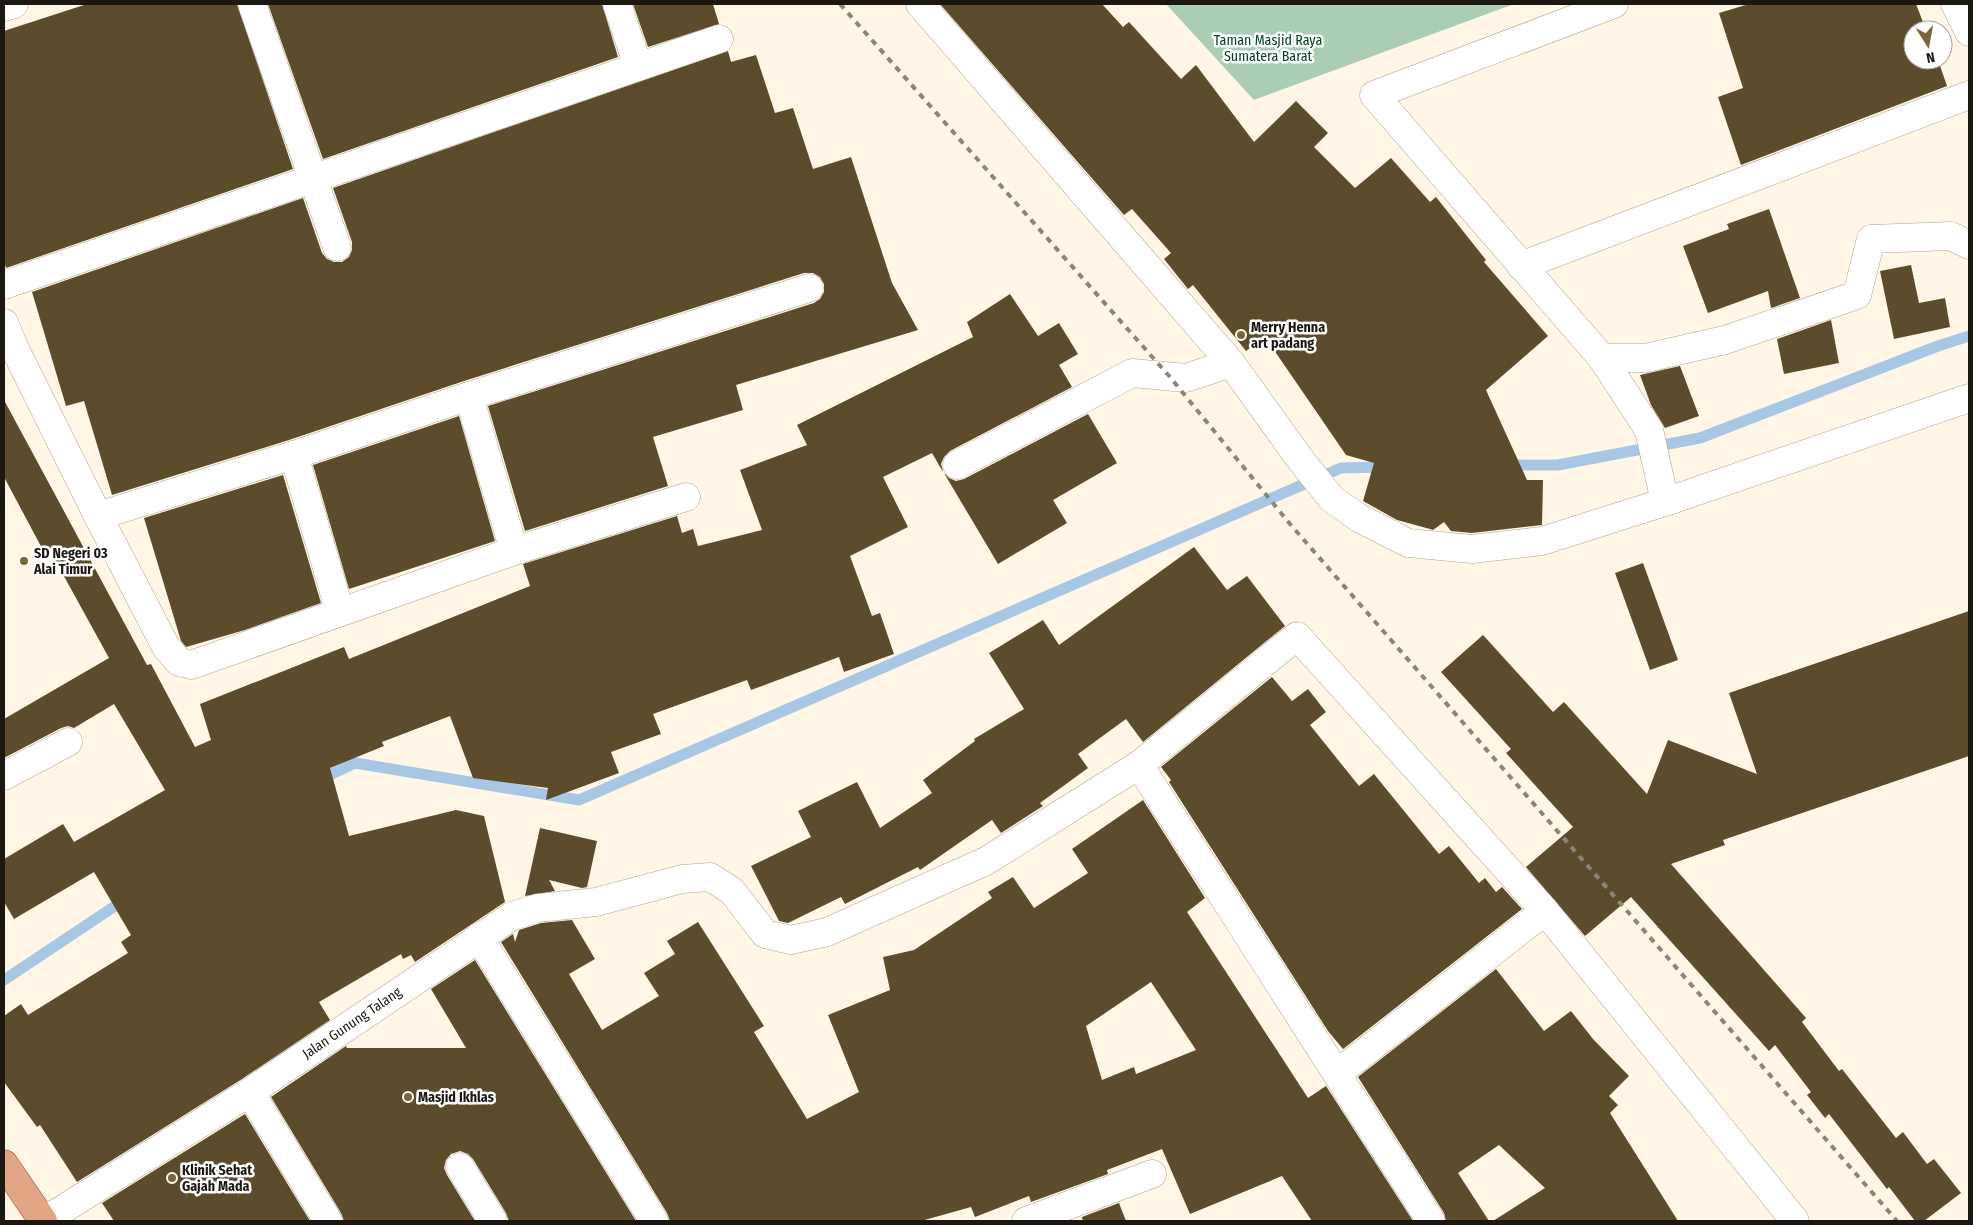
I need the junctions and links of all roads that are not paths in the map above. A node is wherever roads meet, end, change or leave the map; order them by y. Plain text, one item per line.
1 (14, 4) edge
2 (252, 4) edge
3 (617, 4) edge
4 (920, 4) edge
5 (1614, 4) edge
6 (1955, 4) edge
7 (4, 7) edge
8 (1969, 32) edge
9 (719, 39) dead end
10 (638, 66) junction
11 (1969, 95) edge
12 (314, 179) junction
13 (1969, 244) edge
14 (336, 247) dead end
15 (1521, 266) junction
16 (4, 284) edge
17 (810, 288) dead end
18 (4, 323) edge
19 (1602, 358) junction
20 (1231, 363) junction
21 (469, 396) junction
22 (1969, 398) edge
23 (294, 455) junction
24 (957, 465) dead end
25 (686, 497) dead end
26 (1665, 502) junction
27 (98, 516) junction
28 (514, 551) junction
29 (340, 612) junction
30 (68, 742) dead end
31 (1139, 764) junction
32 (4, 776) edge
33 (1545, 911) junction
34 (479, 937) junction
35 (1338, 1073) junction
36 (250, 1092) junction
37 (4, 1164) edge
38 (460, 1167) dead end
39 (1152, 1174) dead end
40 (43, 1221) edge
41 (328, 1221) edge
42 (493, 1221) edge
43 (654, 1221) edge
44 (1026, 1221) edge
45 (1430, 1221) edge
46 (1795, 1221) edge

1 - 7 street
2 - 12 street
3 - 10 street
4 - 20 street
5 - 15 street
6 - 8 street
9 - 10 street
10 - 12 street
11 - 15 street
12 - 14 street
12 - 16 street
13 - 19 street
15 - 19 street
17 - 21 street
18 - 27 street
19 - 26 street
20 - 24 street
20 - 26 street
21 - 23 street
21 - 28 street
22 - 26 street
23 - 27 street
23 - 29 street
25 - 28 street
27 - 29 street
28 - 29 street
30 - 32 street
31 - 33 street, Jalan Gunung Talang
31 - 34 street, Jalan Gunung Talang
31 - 35 street
33 - 35 street
33 - 46 street
34 - 36 street, Jalan Gunung Talang
34 - 43 street
35 - 45 street
36 - 40 street, Jalan Gunung Talang
36 - 41 street
37 - 40 main road
38 - 42 street
39 - 44 street

